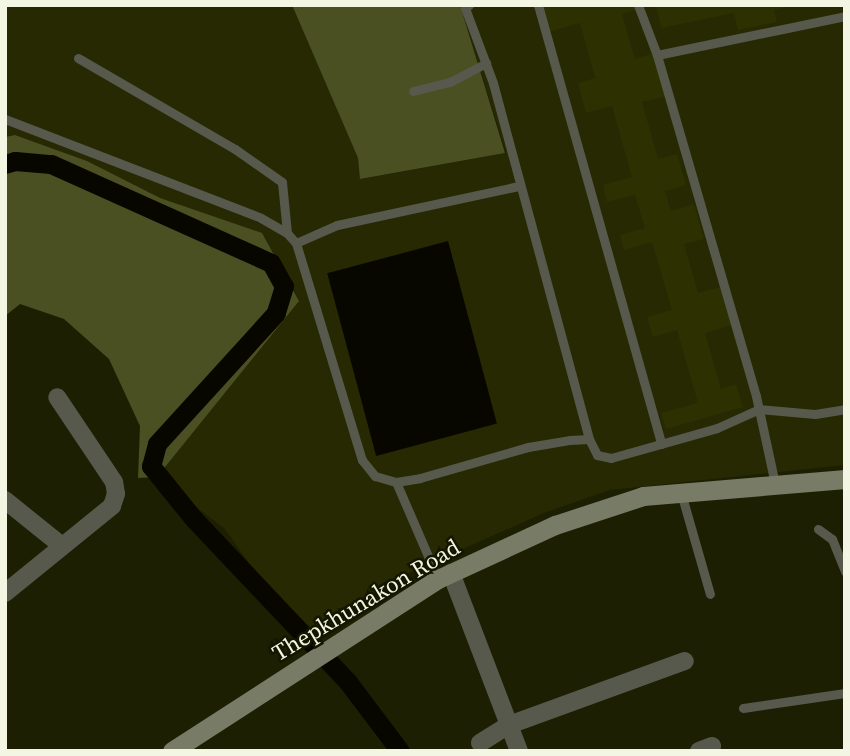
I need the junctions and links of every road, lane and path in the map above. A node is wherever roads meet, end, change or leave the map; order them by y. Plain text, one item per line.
1 (538, 5) edge
2 (638, 5) edge
3 (466, 6) edge
4 (845, 16) edge
5 (657, 55) junction
6 (78, 58) dead end
7 (486, 63) junction
8 (413, 91) dead end
9 (5, 119) edge
10 (519, 186) junction
11 (287, 233) junction
12 (296, 243) junction
13 (57, 397) dead end
14 (759, 409) junction
15 (845, 409) edge
16 (589, 439) junction
17 (661, 444) junction
18 (396, 481) junction
19 (844, 483) edge
20 (775, 486) junction
21 (681, 493) junction
22 (5, 500) edge
23 (818, 529) dead end
24 (62, 546) junction
25 (845, 572) edge
26 (444, 576) junction
27 (5, 593) edge
28 (710, 594) dead end
29 (685, 661) dead end
30 (845, 693) edge
31 (743, 708) dead end
32 (509, 725) junction
33 (480, 743) dead end
34 (172, 751) edge
35 (519, 751) edge

1 - 17 lane
2 - 5 lane
3 - 7 lane
4 - 5 lane
5 - 14 lane
6 - 11 lane
7 - 8 lane
7 - 10 lane
9 - 11 lane
10 - 12 lane
10 - 16 lane
11 - 12 lane
12 - 18 lane
13 - 24 street
14 - 15 lane
14 - 17 lane
14 - 20 lane
16 - 17 lane
16 - 18 lane
18 - 26 lane
19 - 20 main road, Thepkhunakon Road
20 - 21 main road, Thepkhunakon Road
21 - 26 main road, Thepkhunakon Road
21 - 28 lane
22 - 24 street
23 - 25 lane
24 - 27 street
26 - 32 street
26 - 34 main road, Thepkhunakon Road
29 - 32 street
30 - 31 lane
32 - 33 street
32 - 35 street

